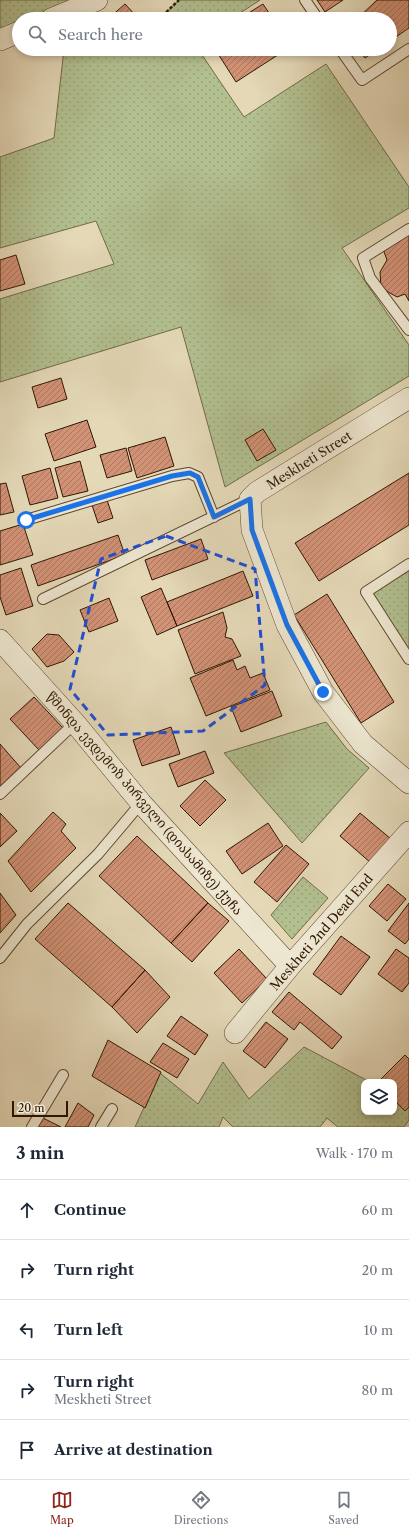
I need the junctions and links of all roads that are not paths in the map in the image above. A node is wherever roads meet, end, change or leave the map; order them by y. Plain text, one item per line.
1 (97, 0) edge
2 (305, 0) edge
3 (68, 12) edge
4 (313, 12) edge
5 (12, 35) edge
6 (0, 40) edge
7 (409, 49) edge
8 (345, 56) edge
9 (409, 229) edge
10 (409, 330) edge
11 (409, 398) edge
12 (250, 499) junction
13 (214, 517) junction
14 (26, 520) dead end
15 (409, 564) edge
16 (43, 599) dead end
17 (0, 640) edge
18 (409, 660) edge
19 (75, 723) junction
20 (409, 783) edge
21 (0, 794) edge
22 (141, 803) junction
23 (409, 832) edge
24 (0, 958) edge
25 (290, 966) junction
26 (235, 1033) dead end
27 (63, 1075) dead end
28 (112, 1109) dead end
29 (32, 1127) edge
30 (101, 1127) edge

1 - 3 street
2 - 4 lane
5 - 6 street
7 - 8 lane
9 - 10 lane
11 - 12 street, Meskheti Street
12 - 13 lane
12 - 20 street
13 - 14 lane
13 - 16 lane
15 - 18 lane
17 - 19 street, წმინდა ევდემოზ პირველი (დიასამიზე) ქუჩა
19 - 21 lane
19 - 22 street, წმინდა ევდემოზ პირველი (დიასამიზე) ქუჩა
22 - 24 lane
22 - 25 street, წმინდა ევდემოზ პირველი (დიასამიზე) ქუჩა
23 - 25 street, Meskheti 2nd Dead End
25 - 26 street, Meskheti 2nd Dead End
27 - 29 lane
28 - 30 lane

